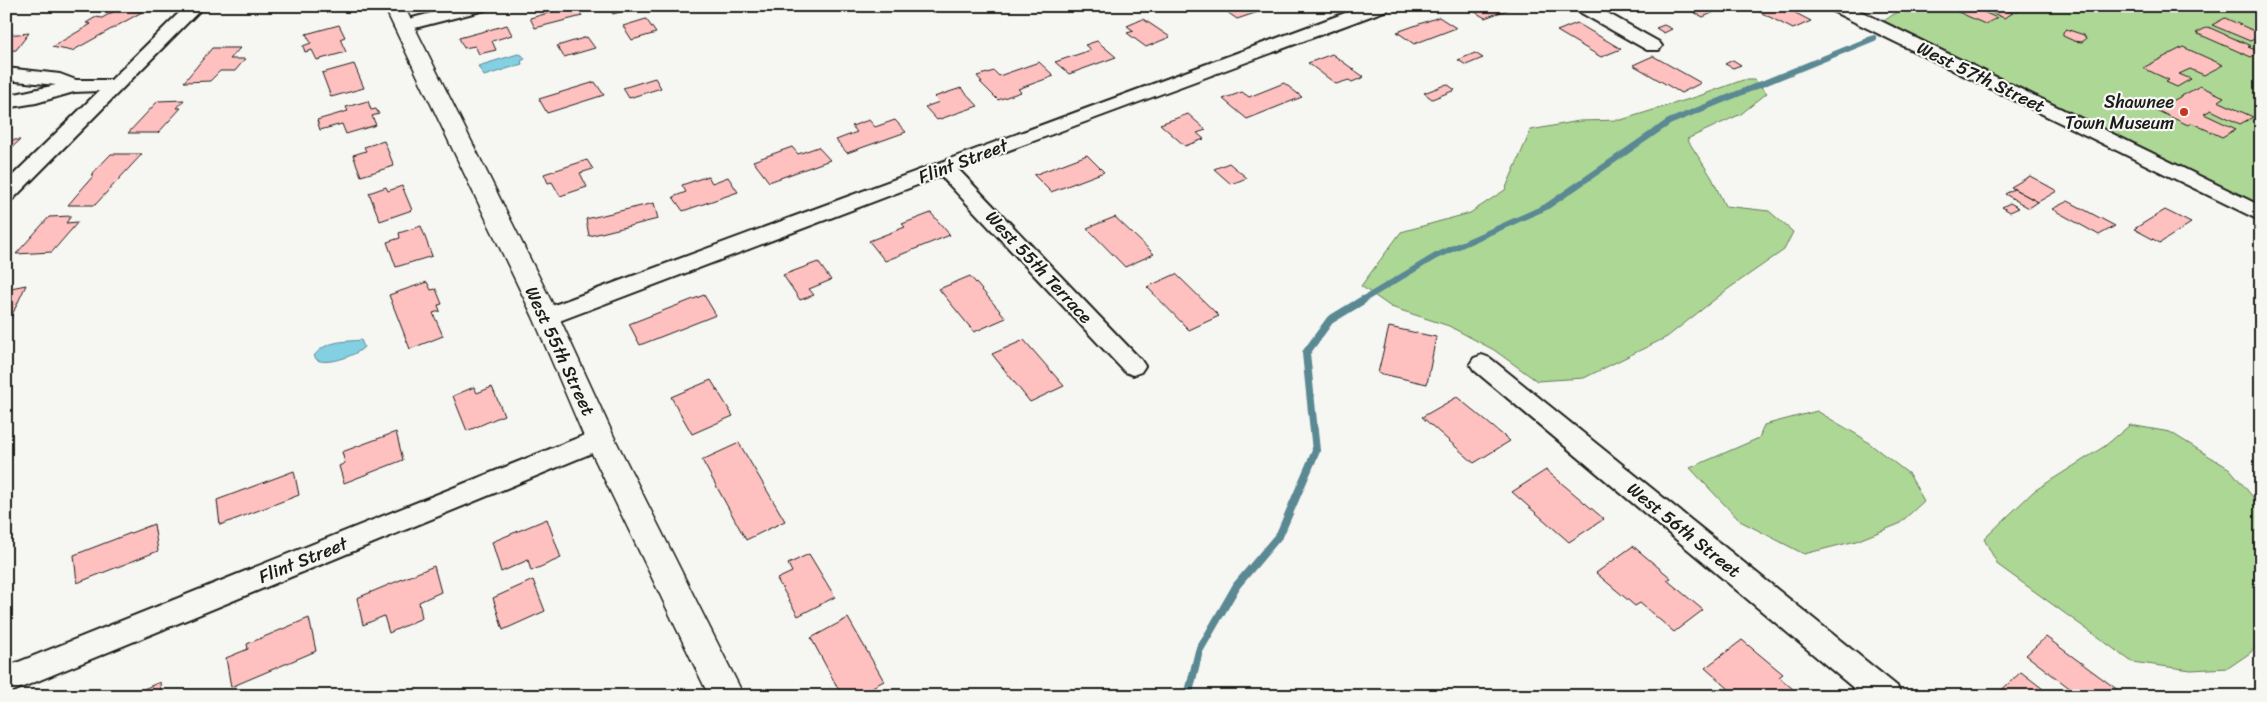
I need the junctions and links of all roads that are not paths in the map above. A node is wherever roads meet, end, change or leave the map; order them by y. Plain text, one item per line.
1 (196, 6) edge
2 (479, 6) edge
3 (1381, 6) edge
4 (1582, 6) edge
5 (1836, 6) edge
6 (398, 16) edge
7 (1653, 46) dead end
8 (6, 74) edge
9 (73, 86) junction
10 (116, 86) junction
11 (6, 102) edge
12 (945, 168) junction
13 (6, 194) edge
14 (2261, 214) edge
15 (546, 317) junction
16 (1482, 364) dead end
17 (1132, 366) dead end
18 (600, 439) junction
19 (6, 681) edge
20 (727, 696) edge
21 (1886, 696) edge

1 - 10 street
2 - 6 street
3 - 12 street, Flint Street
4 - 7 street
5 - 14 street, West 57th Street
6 - 15 street, West 55th Street
8 - 9 street
9 - 10 street
9 - 11 street
10 - 13 street
12 - 15 street, Flint Street
12 - 17 street, West 55th Terrace
15 - 18 street, West 55th Street
16 - 21 street, West 56th Street
18 - 19 street, Flint Street
18 - 20 street, West 55th Street

